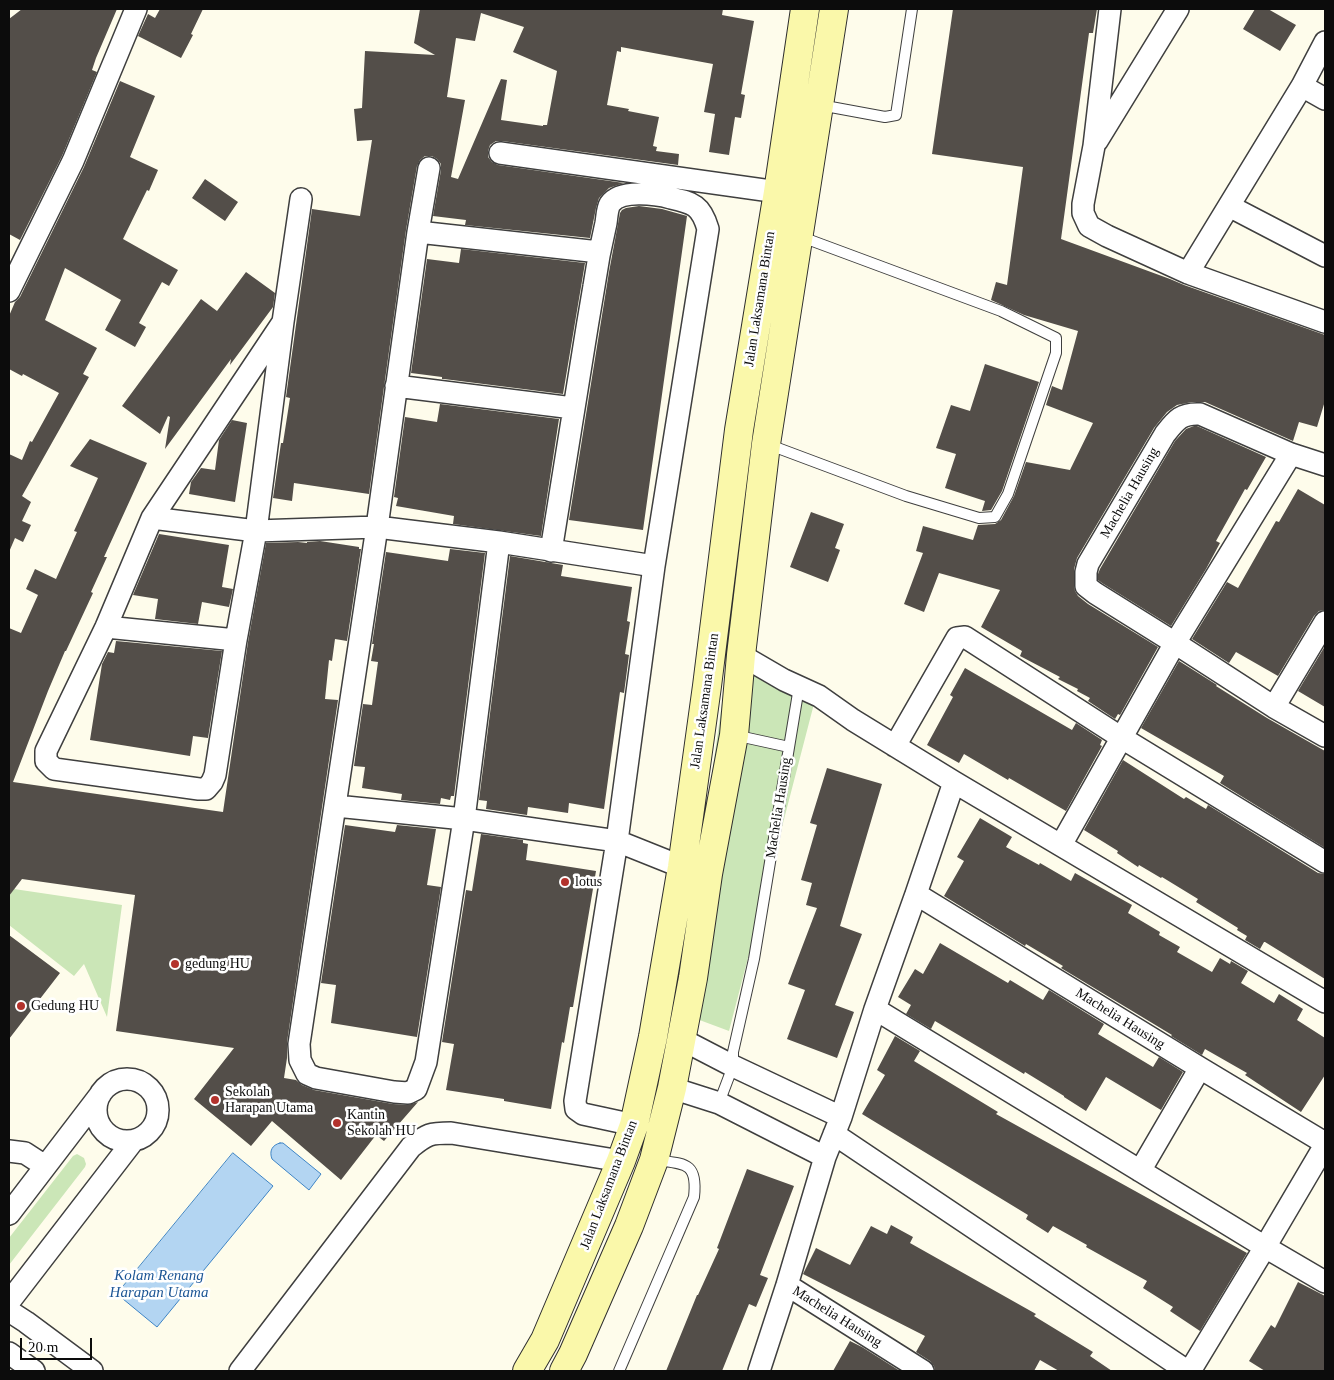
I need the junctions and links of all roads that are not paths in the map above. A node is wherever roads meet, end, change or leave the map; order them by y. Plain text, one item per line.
1 (136, 9) edge
2 (804, 9) edge
3 (834, 9) edge
4 (912, 9) edge
5 (1110, 9) edge
6 (1178, 9) edge
7 (1325, 42) edge
8 (1302, 86) junction
9 (1325, 99) edge
10 (819, 105) junction
11 (1094, 146) junction
12 (500, 153) dead end
13 (429, 168) dead end
14 (778, 192) junction
15 (301, 199) dead end
16 (1229, 206) junction
17 (418, 232) junction
18 (798, 236) junction
19 (599, 252) junction
20 (1325, 256) edge
21 (1188, 273) junction
22 (10, 287) edge
23 (283, 322) junction
24 (1325, 322) edge
25 (396, 386) junction
26 (573, 408) junction
27 (766, 444) junction
28 (1291, 454) junction
29 (1325, 465) edge
30 (152, 518) junction
31 (377, 527) junction
32 (256, 531) junction
33 (499, 542) junction
34 (551, 551) junction
35 (654, 566) junction
36 (1325, 622) edge
37 (106, 627) junction
38 (236, 640) junction
39 (1175, 643) junction
40 (741, 655) junction
41 (799, 688) junction
42 (1274, 707) junction
43 (734, 735) junction
44 (1325, 736) edge
45 (1122, 738) junction
46 (895, 746) junction
47 (789, 747) junction
48 (954, 782) junction
49 (336, 806) junction
50 (464, 819) junction
51 (617, 840) junction
52 (1061, 845) junction
53 (1325, 862) edge
54 (682, 867) junction
55 (916, 894) junction
56 (1325, 1002) edge
57 (875, 1009) junction
58 (681, 1039) junction
59 (733, 1066) junction
60 (1200, 1068) junction
61 (672, 1088) junction
62 (100, 1094) junction
63 (719, 1103) junction
64 (634, 1125) junction
65 (838, 1126) junction
66 (132, 1141) junction
67 (1325, 1144) edge
68 (9, 1151) edge
69 (826, 1157) junction
70 (654, 1160) junction
71 (620, 1161) junction
72 (45, 1166) junction
73 (1140, 1171) junction
74 (9, 1214) edge
75 (1265, 1247) junction
76 (1325, 1282) edge
77 (787, 1285) junction
78 (9, 1302) edge
79 (9, 1311) edge
80 (545, 1340) junction
81 (9, 1353) edge
82 (568, 1363) edge
83 (34, 1371) edge
84 (92, 1371) edge
85 (240, 1371) edge
86 (528, 1371) edge
87 (619, 1371) edge
88 (759, 1371) edge
89 (923, 1371) edge
90 (1188, 1371) edge

1 - 22 street
2 - 14 main road, Jalan Laksamana Bintan
3 - 10 main road, Jalan Laksamana Bintan
4 - 10 lane
5 - 11 street
6 - 11 street
7 - 8 street
8 - 9 street
8 - 16 street
10 - 18 main road, Jalan Laksamana Bintan
11 - 21 street
12 - 14 street
13 - 17 street
14 - 54 main road, Jalan Laksamana Bintan
15 - 23 street
16 - 20 street
16 - 21 street
17 - 19 street
17 - 25 street
18 - 27 main road, Jalan Laksamana Bintan
18 - 27 lane
19 - 26 street
19 - 35 street
21 - 24 street
23 - 30 street
23 - 32 street
25 - 26 street
25 - 31 street
26 - 34 street
27 - 40 main road, Jalan Laksamana Bintan
28 - 29 street, Machelia Hausing
28 - 39 street
28 - 39 street, Machelia Hausing
30 - 32 street
30 - 37 street
31 - 32 street
31 - 33 street
31 - 49 street
32 - 38 street
33 - 34 street
33 - 50 street
34 - 35 street
35 - 51 street
36 - 42 street
37 - 38 street
37 - 38 street
39 - 42 street, Machelia Hausing
39 - 45 street
40 - 41 street
40 - 43 main road, Jalan Laksamana Bintan
41 - 46 street
41 - 47 lane, Machelia Hausing
42 - 44 street, Machelia Hausing
43 - 47 lane
43 - 58 main road, Jalan Laksamana Bintan
45 - 46 street
45 - 52 street
45 - 53 street
46 - 48 street
47 - 59 lane, Machelia Hausing
48 - 52 street
48 - 55 street, Machelia Hausing
49 - 50 street
49 - 50 street
50 - 51 street
51 - 54 street
51 - 64 street
52 - 56 street
54 - 64 main road, Jalan Laksamana Bintan
55 - 57 street, Machelia Hausing
55 - 60 street, Machelia Hausing
57 - 65 street, Machelia Hausing
57 - 73 street
58 - 59 street
58 - 61 main road, Jalan Laksamana Bintan
59 - 63 lane, Machelia Hausing
59 - 65 street
60 - 67 street, Machelia Hausing
60 - 73 street
61 - 63 street
61 - 70 main road, Jalan Laksamana Bintan
62 - 66 street
62 - 66 street
62 - 72 street
63 - 69 street
64 - 71 main road, Jalan Laksamana Bintan
65 - 69 street, Machelia Hausing
65 - 90 street, Machelia Hausing
66 - 78 street
67 - 75 street, Machelia Hausing
68 - 72 street
69 - 77 street, Machelia Hausing
70 - 82 main road, Jalan Laksamana Bintan
70 - 87 lane
71 - 80 main road, Jalan Laksamana Bintan
71 - 85 street
72 - 74 street
73 - 75 street
75 - 76 street
75 - 90 street, Machelia Hausing
77 - 88 street
77 - 89 street, Machelia Hausing
79 - 84 street
80 - 82 main road
80 - 86 main road, Jalan Laksamana Bintan
81 - 83 street

